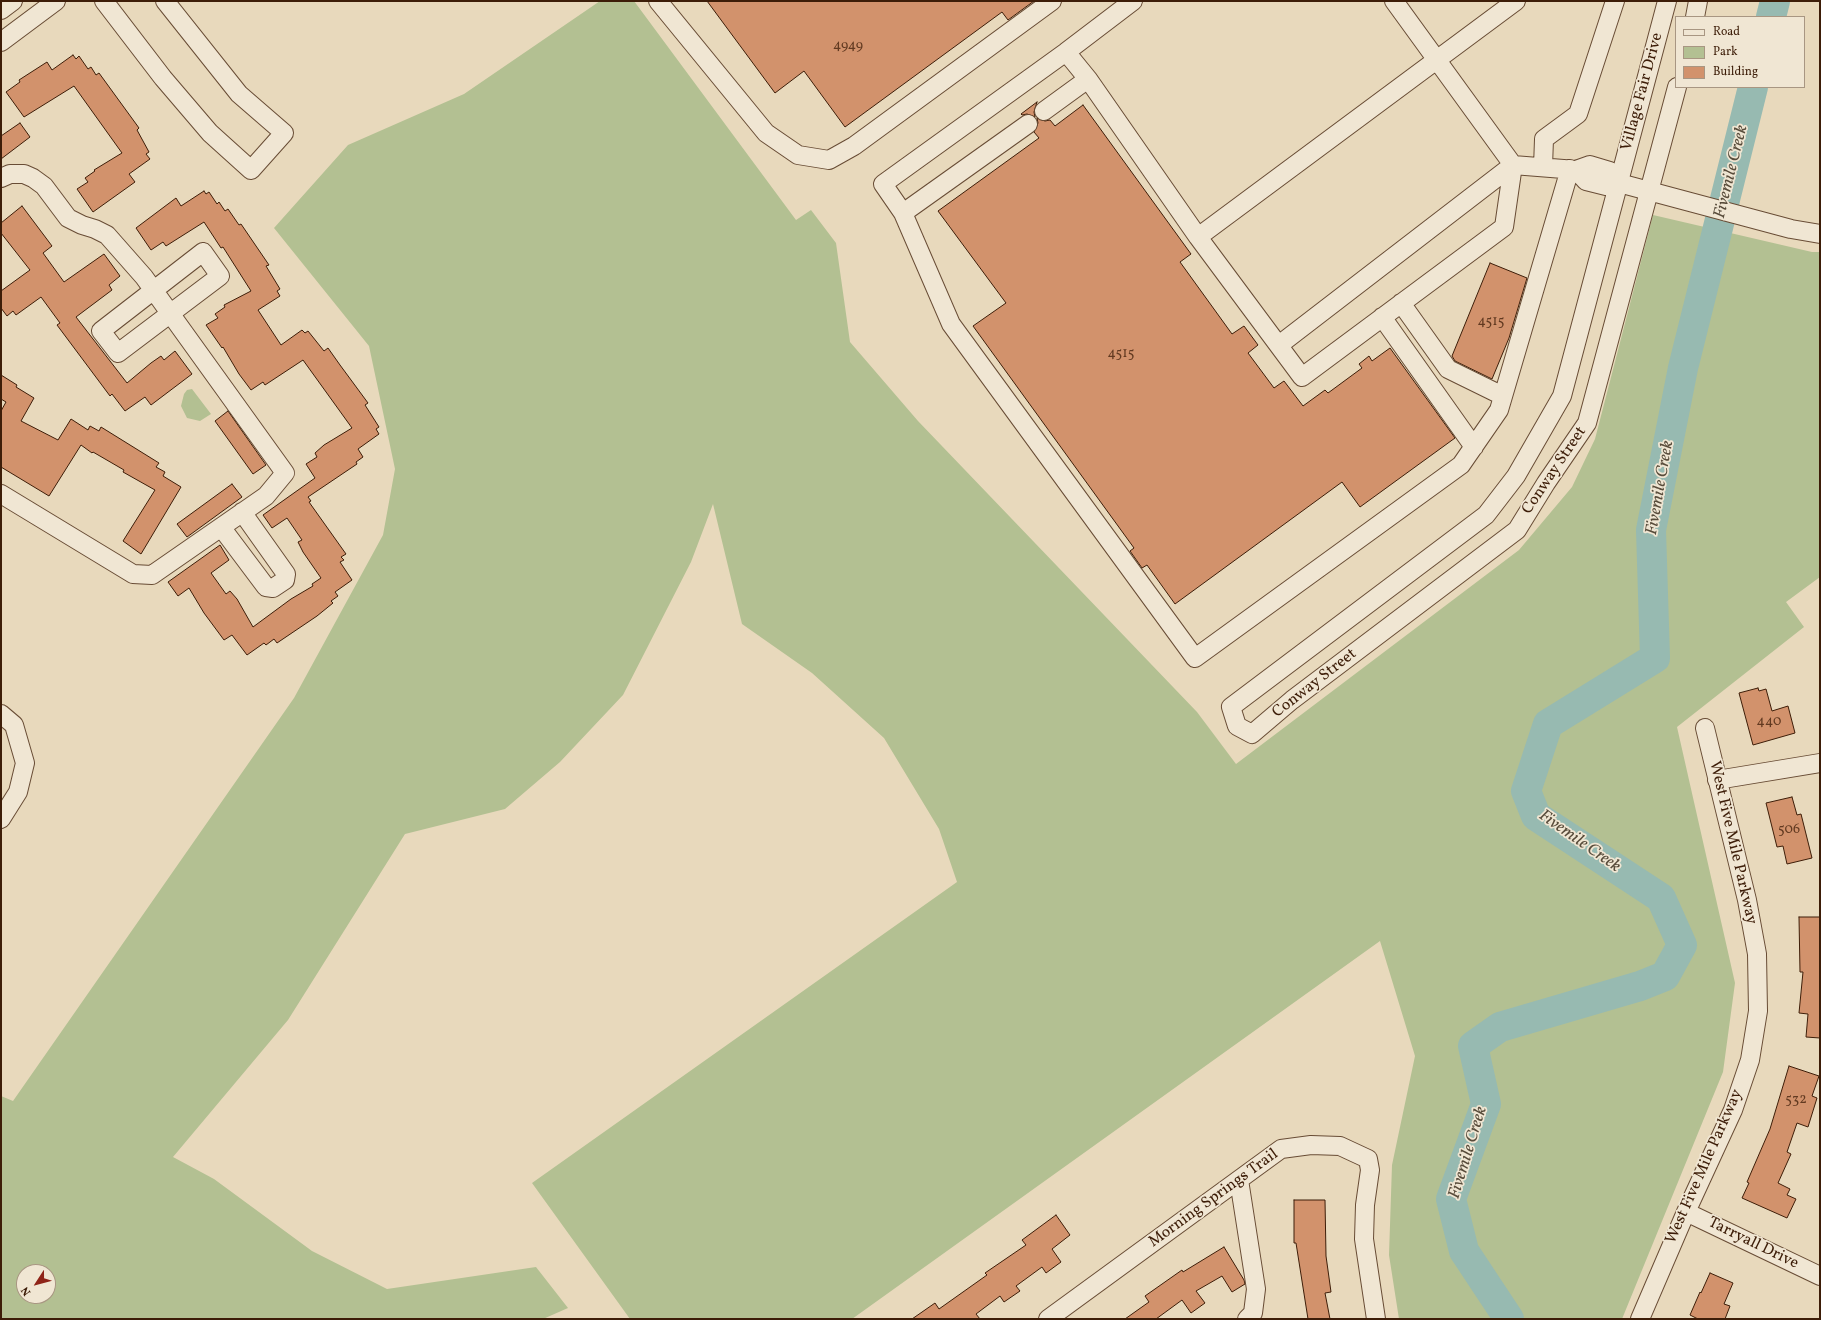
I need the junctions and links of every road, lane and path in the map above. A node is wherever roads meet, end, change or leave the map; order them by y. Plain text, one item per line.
1 (13, 1) edge
2 (56, 1) edge
3 (104, 1) edge
4 (165, 1) edge
5 (658, 1) edge
6 (1052, 1) edge
7 (1133, 1) edge
8 (1394, 1) edge
9 (1516, 1) edge
10 (1615, 1) edge
11 (1667, 1) edge
12 (1698, 1) edge
13 (1, 10) edge
14 (1695, 16) edge
15 (1, 42) edge
16 (1066, 52) junction
17 (1436, 60) junction
18 (1088, 79) junction
19 (1677, 88) edge
20 (1044, 111) dead end
21 (1028, 124) dead end
22 (1513, 165) junction
23 (1543, 167) junction
24 (1573, 169) junction
25 (1, 178) edge
26 (1620, 182) junction
27 (1648, 191) junction
28 (903, 213) junction
29 (1820, 234) edge
30 (1198, 237) junction
31 (154, 291) junction
32 (1402, 303) junction
33 (170, 313) junction
34 (1382, 317) junction
35 (1279, 345) junction
36 (1503, 396) junction
37 (1474, 447) junction
38 (1, 494) edge
39 (242, 512) junction
40 (221, 527) junction
41 (1, 714) edge
42 (1705, 728) dead end
43 (1820, 763) edge
44 (1717, 780) junction
45 (1, 819) edge
46 (1240, 1180) junction
47 (1686, 1212) junction
48 (1820, 1276) edge
49 (1048, 1319) edge
50 (1247, 1319) edge
51 (1376, 1319) edge
52 (1640, 1319) edge

1 - 13 street
2 - 15 street
3 - 4 street
5 - 6 street
7 - 16 street
8 - 17 street
9 - 17 street
10 - 23 street
11 - 26 street, Village Fair Drive
12 - 14 street
16 - 18 street
16 - 28 street
17 - 22 street
17 - 30 street
18 - 20 street
18 - 30 street
19 - 27 street, Village Fair Drive
21 - 28 street
22 - 23 street
22 - 32 street
22 - 35 street
23 - 24 street
24 - 26 street
24 - 36 street
25 - 31 street
26 - 27 street
26 - 27 street, Conway Street
27 - 29 street
28 - 37 street
30 - 35 street
31 - 33 street
31 - 33 street
31 - 33 street
32 - 34 street
32 - 36 street
33 - 39 street
34 - 35 street
34 - 37 street
36 - 37 street
38 - 40 street
39 - 40 street
39 - 40 street
41 - 45 street
42 - 44 street, West Five Mile Parkway
43 - 44 street
44 - 47 street, West Five Mile Parkway
46 - 49 street, Morning Springs Trail
46 - 50 street
46 - 51 street, Morning Springs Trail
47 - 48 street, Tarryall Drive
47 - 52 street, West Five Mile Parkway

